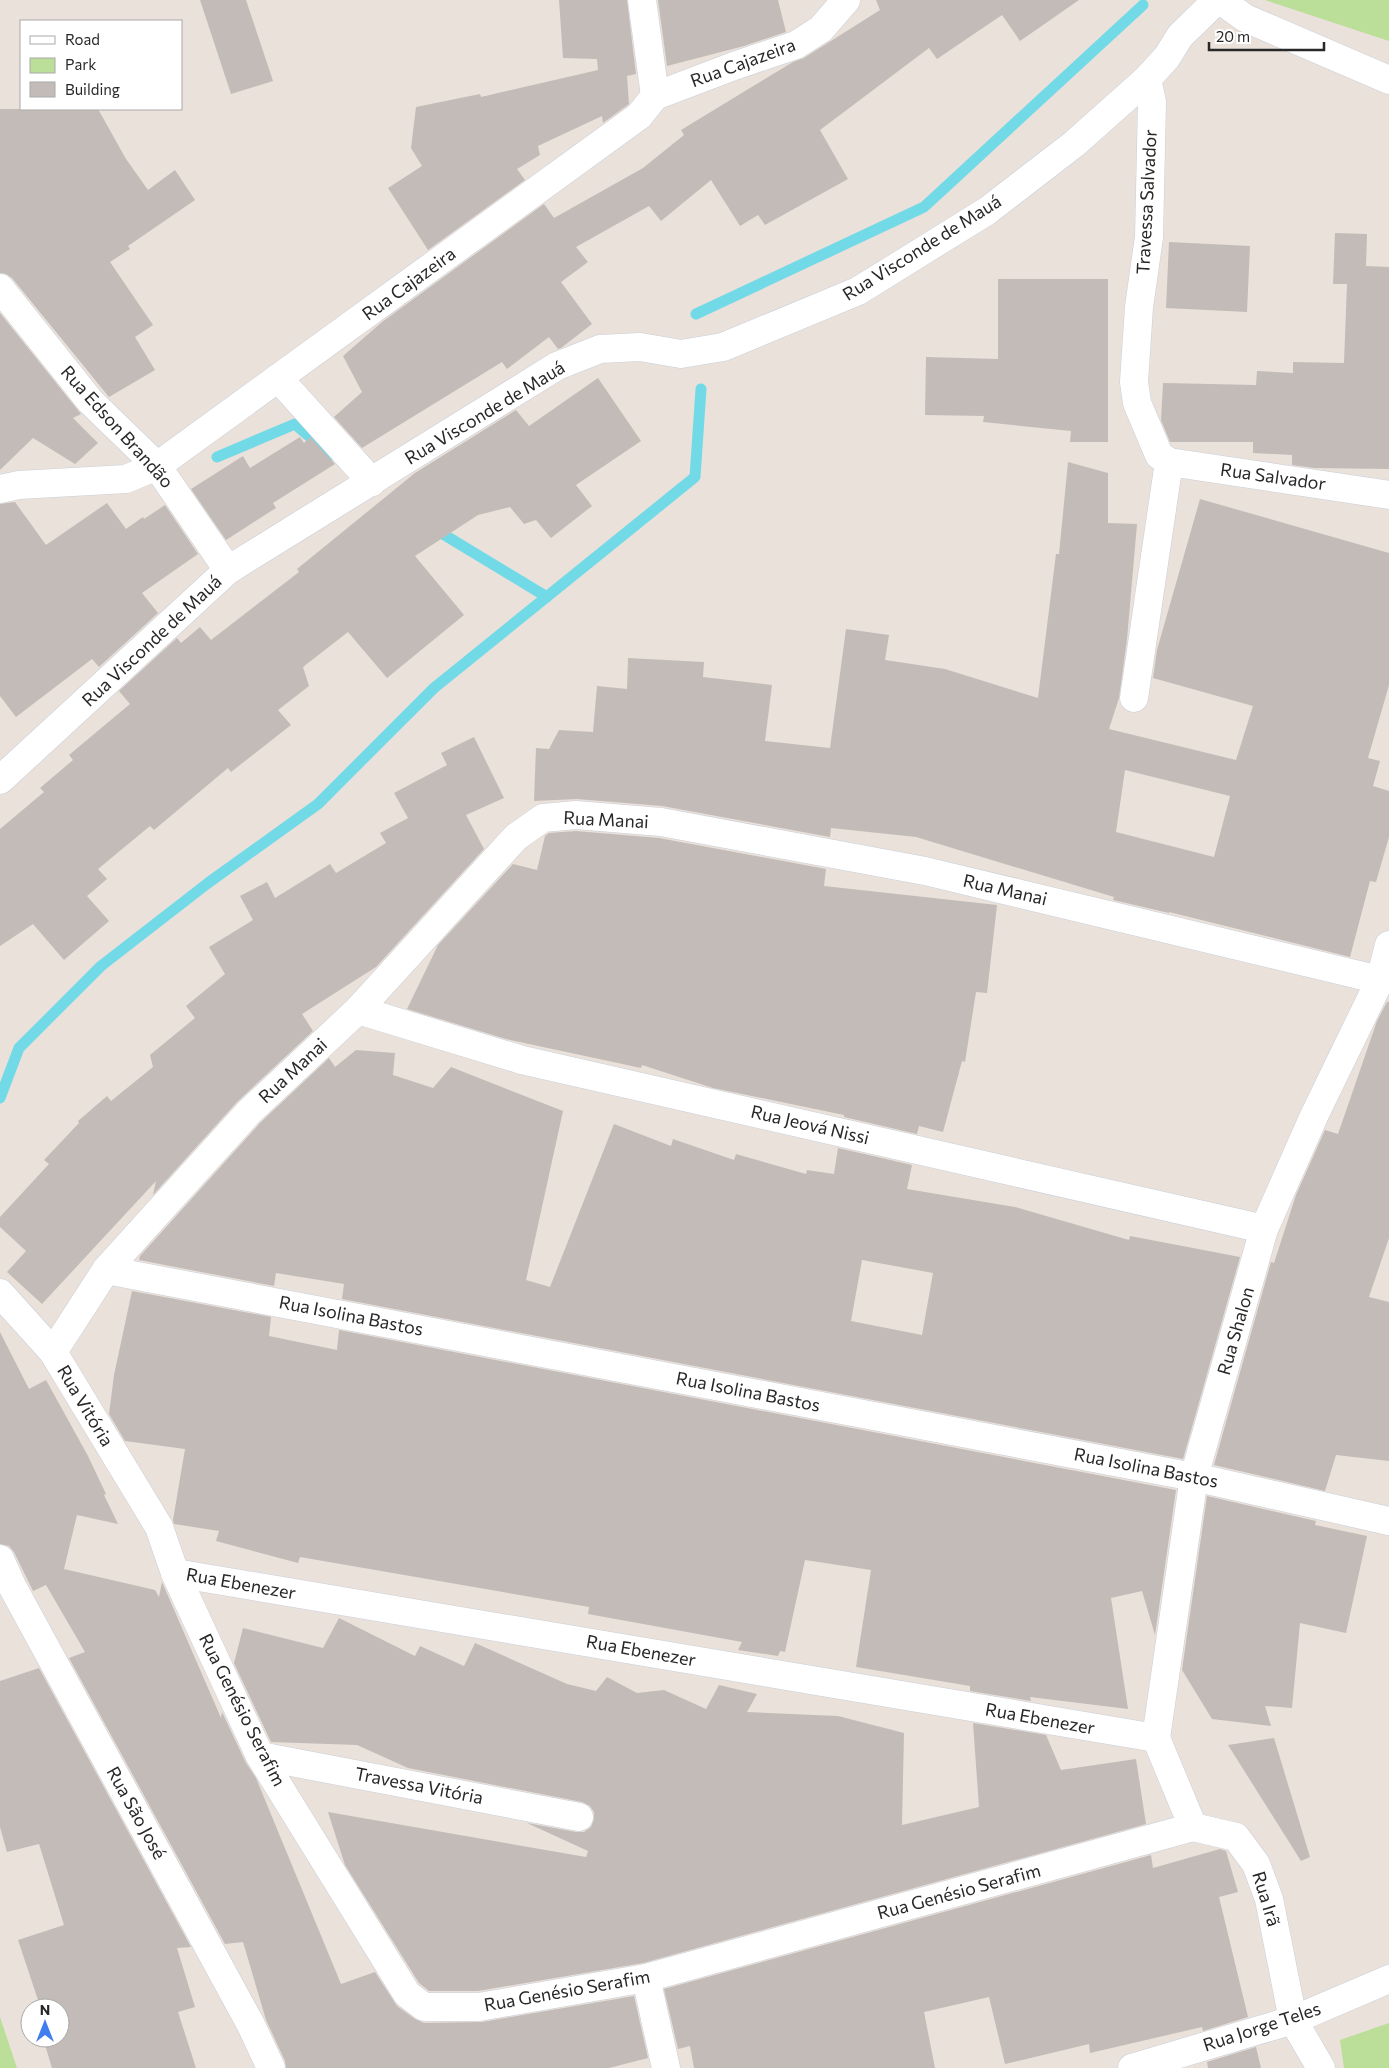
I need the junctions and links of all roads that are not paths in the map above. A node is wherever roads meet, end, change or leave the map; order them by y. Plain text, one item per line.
1 (642, 0) edge
2 (846, 0) edge
3 (1218, 0) edge
4 (1147, 80) junction
5 (1389, 80) edge
6 (655, 96) junction
7 (0, 288) edge
8 (278, 378) junction
9 (1164, 459) junction
10 (157, 466) junction
11 (372, 482) junction
12 (0, 489) edge
13 (1389, 495) edge
14 (228, 570) junction
15 (1134, 698) dead end
16 (0, 780) edge
17 (1389, 945) edge
18 (1380, 980) junction
19 (358, 1010) junction
20 (1264, 1229) junction
21 (106, 1270) junction
22 (0, 1293) edge
23 (53, 1352) junction
24 (1194, 1477) junction
25 (1389, 1521) edge
26 (159, 1527) joint
27 (0, 1559) edge
28 (174, 1573) junction
29 (1156, 1738) junction
30 (260, 1756) junction
31 (579, 1817) dead end
32 (1193, 1827) junction
33 (646, 1978) junction
34 (1389, 1979) edge
35 (1293, 2020) junction
36 (271, 2068) edge
37 (666, 2068) edge
38 (1132, 2068) edge
39 (1320, 2068) edge

1 - 6 street
2 - 6 street, Rua Cajazeira
3 - 4 street
3 - 5 street
4 - 9 street, Travessa Salvador
4 - 11 street, Rua Visconde de Mauá
6 - 8 street, Rua Cajazeira
7 - 10 street, Rua Edson Brandão
8 - 10 street, Rua Cajazeira
8 - 11 street
9 - 13 street, Rua Salvador
9 - 15 street
10 - 12 street, Rua Cajazeira
10 - 14 street, Rua Edson Brandão
11 - 14 street, Rua Visconde de Mauá
14 - 16 street, Rua Visconde de Mauá
17 - 18 street, Rua Shalon
18 - 19 street, Rua Manai
18 - 20 street, Rua Shalon
19 - 20 street, Rua Jeová Nissi
19 - 21 street, Rua Manai
20 - 24 street, Rua Shalon
21 - 23 street, Rua Manai
21 - 24 street, Rua Isolina Bastos
22 - 23 street, Rua Vitória
23 - 26 street, Rua Vitória
24 - 25 street, Rua Isolina Bastos
24 - 29 street, Rua Shalon
26 - 28 street, Rua Ebenezer
27 - 36 street, Rua São José
28 - 29 street, Rua Ebenezer
28 - 30 street, Rua Genésio Serafim
29 - 32 street
30 - 31 street, Travessa Vitória
30 - 33 street, Rua Genésio Serafim
32 - 33 street, Rua Genésio Serafim
32 - 35 street, Rua Irã
33 - 37 street
34 - 35 street, Rua Jorge Teles
35 - 38 street, Rua Jorge Teles
35 - 39 street, Rua Irã

